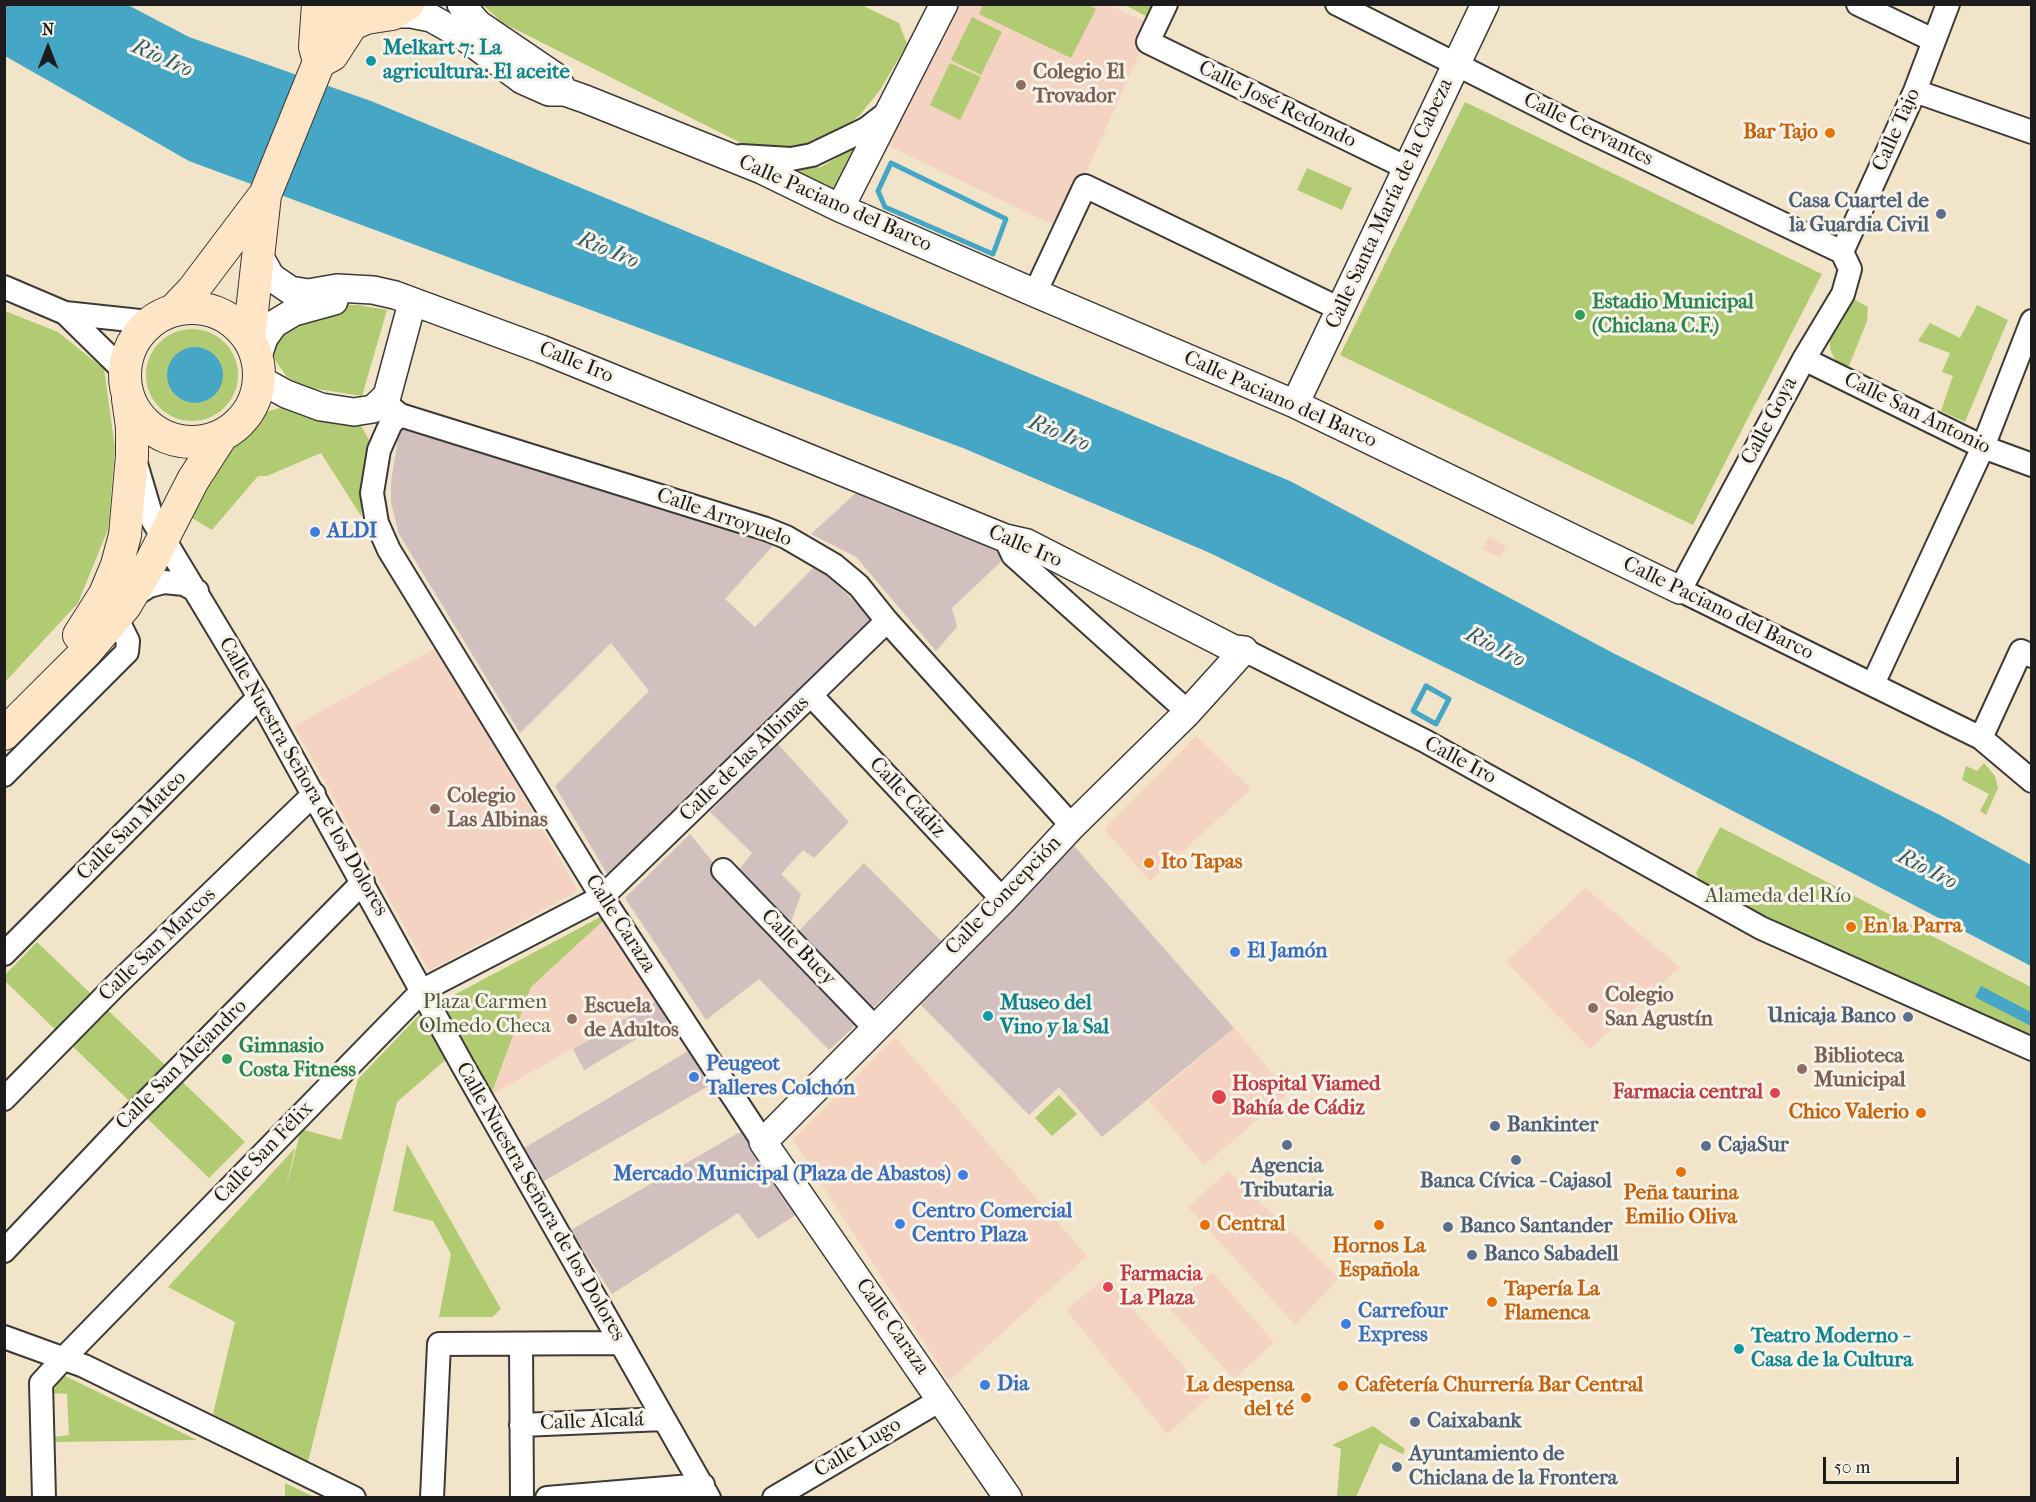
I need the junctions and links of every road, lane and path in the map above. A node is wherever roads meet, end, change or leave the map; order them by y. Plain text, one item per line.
1 (318, 4) edge
2 (329, 4) edge
3 (461, 4) edge
4 (944, 4) edge
5 (1166, 4) edge
6 (1337, 4) edge
7 (1485, 4) edge
8 (1858, 4) edge
9 (1948, 4) edge
10 (389, 12) edge
11 (1933, 40) junction
12 (319, 62) junction
13 (1455, 65) junction
14 (1915, 91) junction
15 (565, 92) junction
16 (892, 110) junction
17 (2031, 132) edge
18 (718, 152) junction
19 (1407, 168) junction
20 (265, 195) junction
21 (840, 208) junction
22 (1842, 252) junction
23 (258, 254) junction
24 (4, 287) edge
25 (1035, 293) junction
26 (412, 303) junction
27 (1342, 310) junction
28 (65, 313) junction
29 (162, 316) junction
30 (2031, 321) edge
31 (255, 359) junction
32 (1804, 359) junction
33 (126, 385) junction
34 (1295, 404) junction
35 (394, 406) junction
36 (354, 412) junction
37 (222, 435) junction
38 (1983, 447) junction
39 (132, 448) junction
40 (379, 450) junction
41 (2031, 465) edge
42 (163, 537) junction
43 (1005, 538) junction
44 (1068, 565) junction
45 (1050, 589) junction
46 (1680, 590) junction
47 (197, 591) junction
48 (122, 608) junction
49 (887, 621) junction
50 (1244, 650) junction
51 (2026, 653) edge
52 (1873, 684) junction
53 (811, 695) junction
54 (259, 697) junction
55 (4, 711) edge
56 (1188, 712) junction
57 (4, 734) edge
58 (1981, 738) junction
59 (4, 775) edge
60 (2031, 781) edge
61 (314, 794) junction
62 (1072, 826) junction
63 (723, 870) dead end
64 (363, 882) junction
65 (602, 897) junction
66 (1003, 900) junction
67 (4, 954) edge
68 (423, 990) junction
69 (874, 1027) junction
70 (2031, 1049) edge
71 (4, 1099) edge
72 (763, 1142) junction
73 (4, 1251) edge
74 (4, 1337) edge
75 (621, 1343) junction
76 (521, 1344) junction
77 (30, 1346) junction
78 (64, 1358) junction
79 (41, 1383) junction
80 (942, 1399) junction
81 (664, 1419) junction
82 (521, 1425) junction
83 (706, 1491) edge
84 (44, 1497) edge
85 (354, 1497) edge
86 (432, 1497) edge
87 (522, 1497) edge
88 (547, 1497) edge
89 (774, 1497) edge
90 (1008, 1497) edge

1 - 12 main road
2 - 10 main road
3 - 15 street, Calle Paciano del Barco
4 - 16 street
5 - 19 street, Calle José Redondo
6 - 13 street, Calle Cervantes
7 - 13 street, Calle Santa María de la Cabeza
8 - 11 street
9 - 11 street, Calle Tajo
10 - 12 main road
10 - 15 street, Calle Paciano del Barco
11 - 14 street, Calle Tajo
12 - 20 main road
13 - 19 street, Calle Santa María de la Cabeza
13 - 22 street, Calle Cervantes
14 - 17 street
14 - 22 street, Calle Tajo
15 - 18 street, Calle Paciano del Barco
16 - 18 street
16 - 21 street
18 - 21 street, Calle Paciano del Barco
19 - 27 street, Calle Santa María de la Cabeza
20 - 23 main road
20 - 29 main road
21 - 25 street, Calle Paciano del Barco
22 - 32 street, Calle Goya
23 - 26 street, Calle Iro
23 - 31 main road
24 - 28 street
25 - 27 street
25 - 34 street, Calle Paciano del Barco
26 - 31 street, Calle Iro
26 - 35 street
26 - 43 street, Calle Iro
27 - 34 street, Calle Santa María de la Cabeza
28 - 29 street
28 - 33 street
29 - 31 main road
29 - 33 main road
30 - 38 street
31 - 36 street
31 - 37 main road
32 - 38 street, Calle San Antonio
32 - 46 street, Calle Goya
33 - 37 main road
33 - 39 main road
34 - 46 street, Calle Paciano del Barco
35 - 36 street
35 - 40 street, Calle Caraza
35 - 49 street, Calle Arroyuelo
36 - 40 street
37 - 42 main road
38 - 41 street, Calle San Antonio
38 - 52 street
39 - 42 street, Calle Nuestra Señora de los Dolores
39 - 55 main road
40 - 65 street, Calle Caraza
42 - 47 street, Calle Nuestra Señora de los Dolores
42 - 48 main road
43 - 44 street, Calle Iro
43 - 45 street
44 - 45 street
44 - 50 street, Calle Iro
45 - 56 street
46 - 52 street, Calle Paciano del Barco
47 - 48 street
47 - 54 street, Calle Nuestra Señora de los Dolores
48 - 57 main road
48 - 59 street
49 - 53 street, Calle de las Albinas
49 - 62 street, Calle Arroyuelo
50 - 56 street, Calle Concepción
50 - 70 street, Calle Iro
51 - 58 street
52 - 58 street, Calle Paciano del Barco
53 - 65 street, Calle de las Albinas
53 - 66 street, Calle Cádiz
54 - 61 street, Calle Nuestra Señora de los Dolores
54 - 67 street, Calle San Mateo
56 - 62 street, Calle Concepción
58 - 60 street, Calle Paciano del Barco
61 - 64 street, Calle Nuestra Señora de los Dolores
61 - 71 street, Calle San Marcos
62 - 66 street, Calle Concepción
63 - 69 street, Calle Buey
64 - 68 street, Calle Nuestra Señora de los Dolores
64 - 73 street, Calle San Alejandro
65 - 68 street, Calle San Félix
65 - 72 street, Calle Caraza
66 - 69 street, Calle Concepción
68 - 75 street, Calle Nuestra Señora de los Dolores
68 - 78 street, Calle San Félix
69 - 72 street, Calle Concepción
72 - 80 street, Calle Caraza
74 - 77 street
75 - 76 street
75 - 81 street, Calle Nuestra Señora de los Dolores
76 - 82 street
76 - 86 street
77 - 78 street
77 - 79 street
78 - 79 street, Calle San Félix
78 - 85 street
79 - 84 street
80 - 89 street, Calle Lugo
80 - 90 street, Calle Caraza
81 - 82 street, Calle Alcalá
81 - 83 street, Calle Nuestra Señora de los Dolores
82 - 87 street
83 - 88 street

